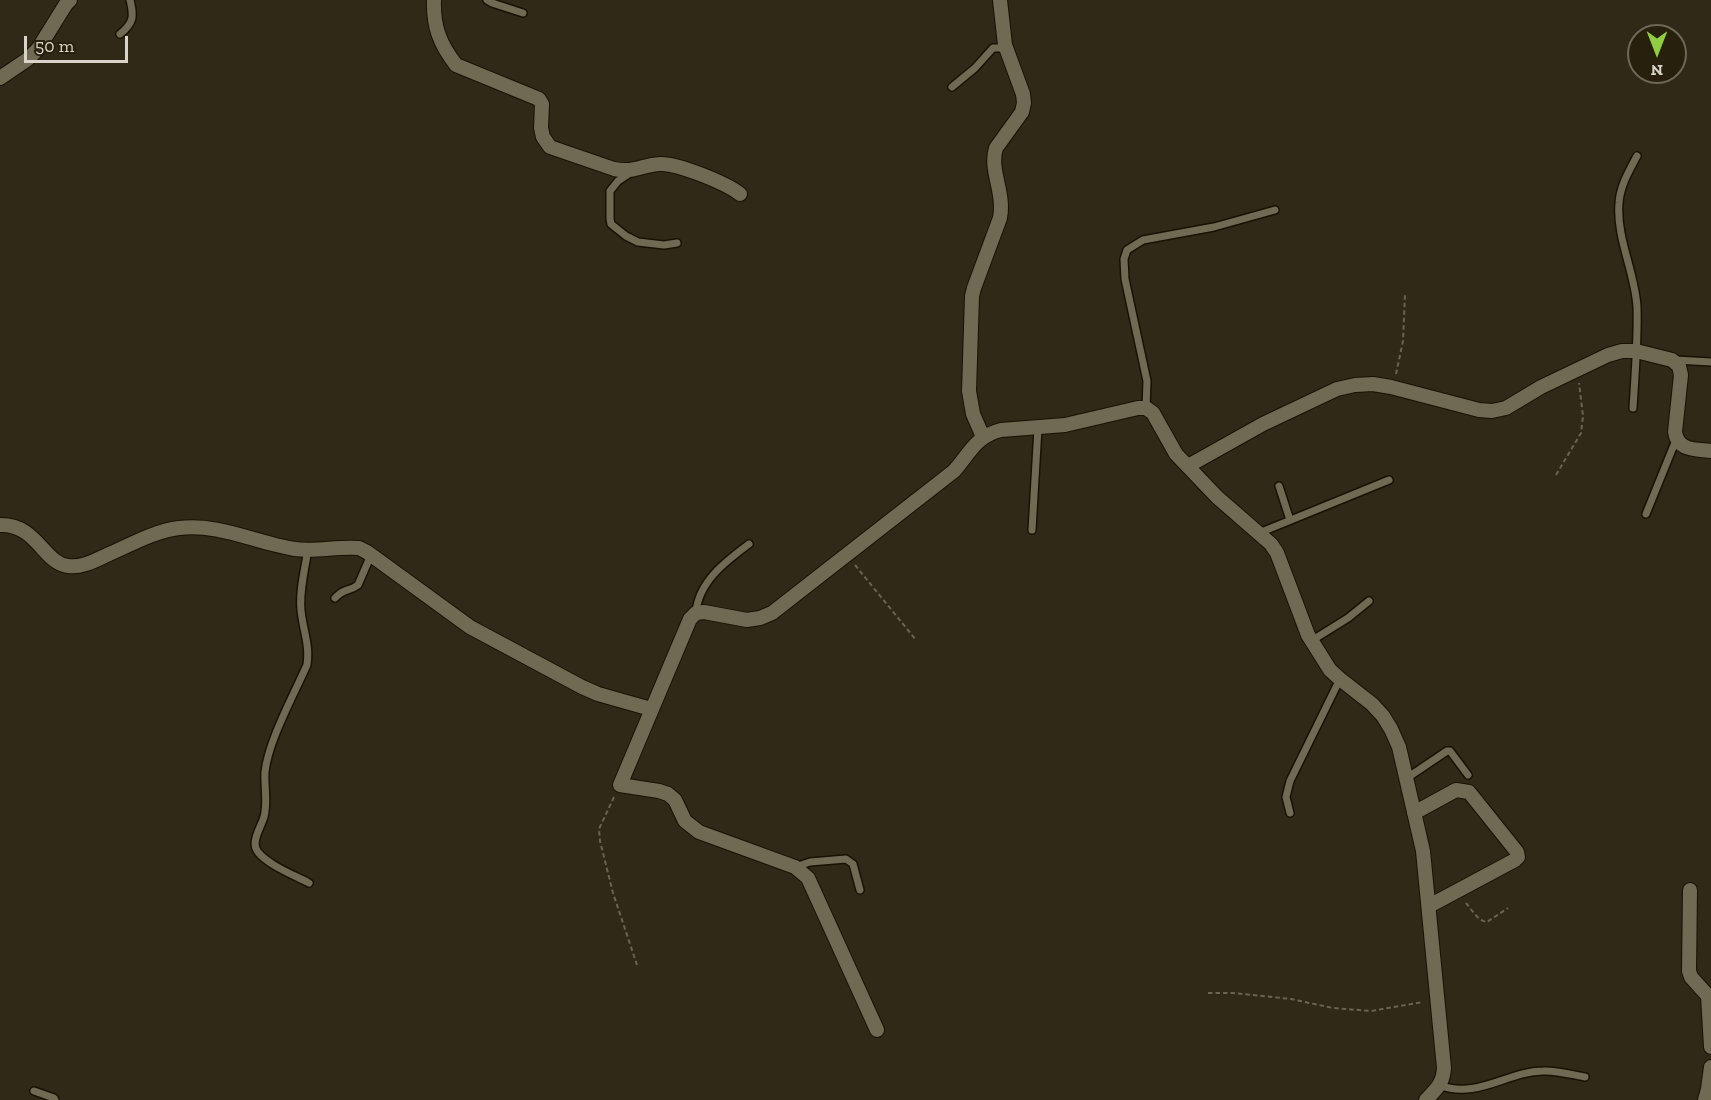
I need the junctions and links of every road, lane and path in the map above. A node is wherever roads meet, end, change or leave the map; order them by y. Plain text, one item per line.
1 (70, 0) edge
2 (130, 0) edge
3 (434, 0) edge
4 (487, 0) edge
5 (1000, 0) edge
6 (523, 13) dead end
7 (120, 34) dead end
8 (1006, 48) junction
9 (0, 78) edge
10 (952, 87) dead end
11 (1637, 156) dead end
12 (632, 171) junction
13 (740, 194) dead end
14 (1275, 210) dead end
15 (677, 243) dead end
16 (1405, 294) dead end
17 (1635, 351) junction
18 (1672, 360) junction
19 (1711, 362) edge
20 (1578, 370) junction
21 (1391, 387) junction
22 (1146, 408) junction
23 (1633, 408) dead end
24 (1038, 428) junction
25 (983, 437) junction
26 (1676, 440) junction
27 (1711, 451) edge
28 (1188, 466) junction
29 (1556, 476) dead end
30 (1389, 480) dead end
31 (1279, 486) dead end
32 (1647, 514) dead end
33 (1290, 520) junction
34 (0, 525) edge
35 (1032, 530) dead end
36 (1259, 533) junction
37 (749, 544) dead end
38 (308, 549) junction
39 (371, 555) junction
40 (847, 555) junction
41 (336, 598) dead end
42 (1369, 601) dead end
43 (696, 613) junction
44 (916, 640) dead end
45 (1311, 640) junction
46 (1340, 679) junction
47 (651, 710) junction
48 (1468, 775) dead end
49 (1406, 778) junction
50 (620, 785) junction
51 (1290, 813) dead end
52 (1414, 813) junction
53 (795, 867) junction
54 (309, 883) dead end
55 (860, 890) dead end
56 (1690, 890) dead end
57 (1456, 892) junction
58 (1428, 906) junction
59 (1508, 908) dead end
60 (637, 965) dead end
61 (1208, 993) dead end
62 (1438, 1000) junction
63 (877, 1030) dead end
64 (1711, 1047) edge
65 (1711, 1067) edge
66 (1585, 1077) dead end
67 (1440, 1085) junction
68 (34, 1091) dead end
69 (55, 1100) edge
70 (1426, 1100) edge
71 (1705, 1100) edge

1 - 9 street
2 - 7 lane
3 - 12 street
4 - 6 lane
5 - 8 street
8 - 10 lane
8 - 25 street
11 - 17 lane
12 - 13 street
12 - 15 lane
14 - 22 lane
16 - 21 path
17 - 18 street
17 - 20 street
17 - 23 lane
18 - 19 lane
18 - 26 street
20 - 21 street
20 - 29 path
21 - 28 street
22 - 24 street
22 - 28 street
24 - 25 street
24 - 35 lane
25 - 40 street
26 - 27 street
26 - 32 lane
28 - 36 street
30 - 33 lane
31 - 33 lane
33 - 36 lane
34 - 38 street
36 - 45 street
37 - 43 lane
38 - 39 street
38 - 54 lane
39 - 41 lane
39 - 47 street
40 - 43 street
40 - 44 path
42 - 45 lane
43 - 47 street
45 - 46 street
46 - 49 street
46 - 51 lane
47 - 50 street
48 - 49 lane
49 - 52 street
50 - 53 street
50 - 60 path
52 - 57 street
52 - 58 street
53 - 55 lane
53 - 63 street
56 - 64 street
57 - 58 street
57 - 59 path
58 - 62 street
61 - 62 path
62 - 67 street
65 - 71 street
66 - 67 lane
67 - 70 street
68 - 69 lane

